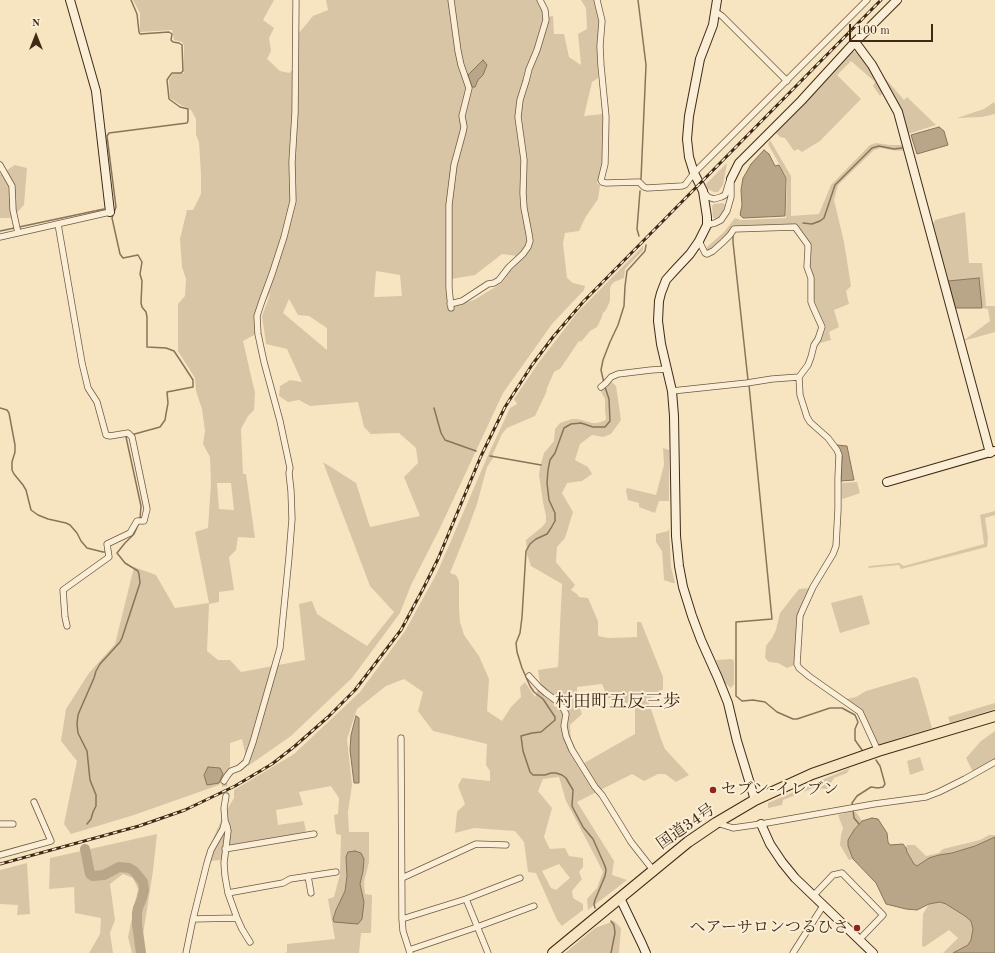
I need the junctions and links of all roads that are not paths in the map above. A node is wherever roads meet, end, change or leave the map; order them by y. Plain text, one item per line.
1 (70, 0) edge
2 (296, 0) edge
3 (451, 0) edge
4 (540, 0) edge
5 (597, 0) edge
6 (718, 0) edge
7 (867, 0) edge
8 (897, 0) edge
9 (716, 12) junction
10 (855, 42) junction
11 (787, 81) junction
12 (0, 165) edge
13 (694, 173) junction
14 (730, 179) junction
15 (703, 191) junction
16 (110, 212) joint
17 (58, 224) junction
18 (707, 225) junction
19 (18, 233) junction
20 (0, 237) edge
21 (699, 241) junction
22 (668, 369) junction
23 (799, 378) junction
24 (601, 387) dead end
25 (672, 391) junction
26 (992, 452) edge
27 (887, 482) dead end
28 (67, 626) dead end
29 (530, 676) dead end
30 (995, 716) edge
31 (401, 738) dead end
32 (878, 751) junction
33 (995, 762) edge
34 (224, 781) dead end
35 (226, 796) tunnel mouth
36 (755, 800) junction
37 (34, 802) dead end
38 (225, 821) junction
39 (716, 823) junction
40 (0, 824) edge
41 (14, 824) dead end
42 (761, 824) junction
43 (314, 834) dead end
44 (506, 846) dead end
45 (225, 849) junction
46 (0, 855) edge
47 (653, 870) junction
48 (336, 872) dead end
49 (308, 876) junction
50 (402, 878) junction
51 (520, 878) dead end
52 (228, 893) junction
53 (311, 893) dead end
54 (813, 896) junction
55 (620, 898) junction
56 (466, 899) junction
57 (534, 906) dead end
58 (823, 906) junction
59 (237, 918) junction
60 (193, 919) junction
61 (402, 919) junction
62 (477, 927) junction
63 (859, 940) junction
64 (250, 942) dead end
65 (410, 951) edge
66 (186, 953) edge
67 (488, 953) edge
68 (553, 953) edge
69 (646, 953) edge
70 (793, 953) edge
71 (873, 953) edge

1 - 16 street
2 - 34 street
3 - 4 street
5 - 13 street
6 - 9 street
7 - 11 street
8 - 10 street
9 - 11 street
9 - 13 street
10 - 14 street
10 - 26 street
11 - 13 street
12 - 19 street
13 - 15 street
14 - 15 street
14 - 18 street
15 - 18 street
16 - 17 street
17 - 19 street
17 - 28 street
18 - 21 street
19 - 20 street
21 - 22 street
21 - 23 street
22 - 24 street
22 - 25 street
23 - 25 street
23 - 32 street
25 - 36 street
26 - 27 street
29 - 47 street
30 - 32 highway, 国道34号
31 - 50 street
32 - 36 highway, 国道34号
33 - 42 street
35 - 38 street
36 - 39 highway, 国道34号
37 - 46 street
38 - 45 street
38 - 60 street
39 - 42 street
39 - 47 highway, 国道34号
40 - 41 street
42 - 54 street
43 - 45 street
44 - 50 street
45 - 52 street
47 - 55 highway, 国道34号
48 - 49 street
49 - 52 street
49 - 53 street
50 - 61 street
51 - 56 street
52 - 59 street
54 - 58 street
54 - 63 street
55 - 68 highway, 国道34号
55 - 69 street
56 - 61 street
56 - 62 street
57 - 62 street
58 - 63 street
58 - 70 street
59 - 60 street
59 - 64 street
60 - 66 street
61 - 65 street
62 - 65 street
62 - 67 street
63 - 71 street

